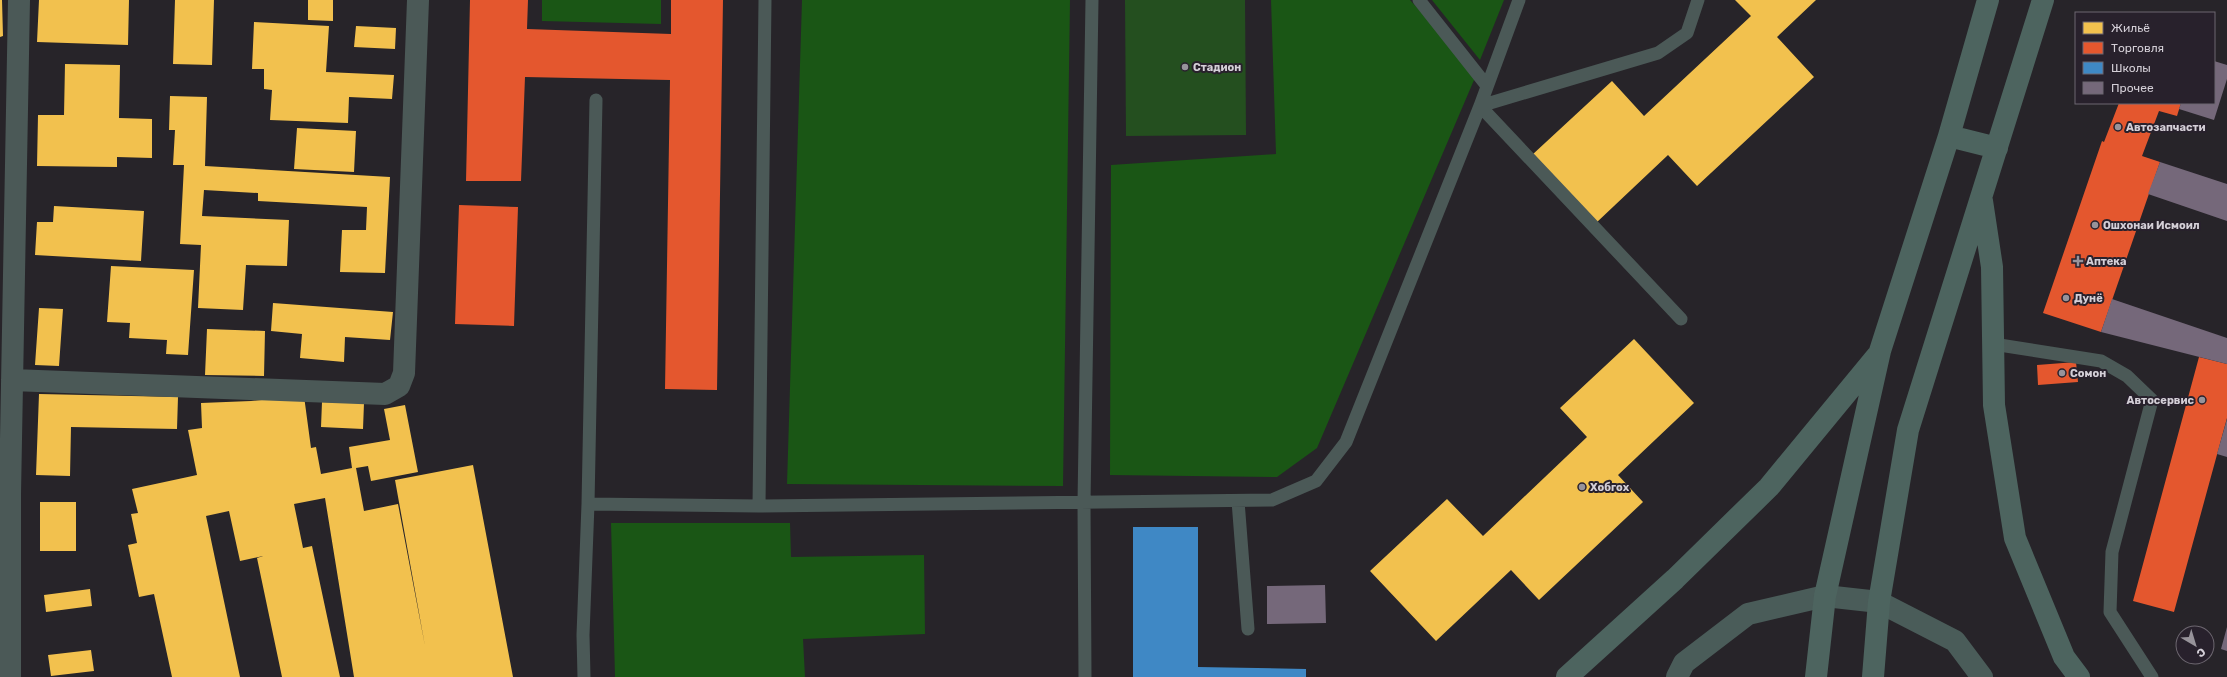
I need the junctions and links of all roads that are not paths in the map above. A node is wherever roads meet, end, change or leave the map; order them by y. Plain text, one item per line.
1 (19, 0) edge
2 (418, 0) edge
3 (764, 0) edge
4 (1092, 0) edge
5 (1419, 0) edge
6 (1519, 0) edge
7 (1698, 0) edge
8 (1988, 0) edge
9 (2043, 0) edge
10 (1487, 86) junction
11 (596, 100) dead end
12 (1480, 106) junction
13 (1949, 136) junction
14 (1997, 148) junction
15 (1981, 197) junction
16 (7, 291) edge
17 (1681, 319) dead end
18 (1993, 344) junction
19 (1880, 352) junction
20 (12, 380) junction
21 (1238, 501) junction
22 (1084, 503) junction
23 (588, 504) junction
24 (759, 506) junction
25 (1825, 596) junction
26 (1879, 602) junction
27 (1248, 629) dead end
28 (1680, 670) edge
29 (10, 677) edge
30 (584, 677) edge
31 (1085, 677) edge
32 (1567, 677) edge
33 (1666, 677) edge
34 (1816, 677) edge
35 (1872, 677) edge
36 (1982, 677) edge
37 (2079, 677) edge
38 (2152, 677) edge

1 - 16 street
2 - 20 street
3 - 24 lane
4 - 22 lane
5 - 10 lane
6 - 10 lane
7 - 12 lane
8 - 13 main road
9 - 14 main road
10 - 12 lane
11 - 23 lane
12 - 17 lane
12 - 21 lane
13 - 14 main road
13 - 19 main road
14 - 15 main road
15 - 18 main road
15 - 26 main road
16 - 20 street
18 - 37 main road
18 - 38 lane
19 - 25 main road
19 - 32 main road
20 - 29 street
21 - 22 lane
21 - 27 lane
22 - 24 lane
22 - 31 lane
23 - 24 lane
23 - 30 lane
25 - 26 main road
25 - 28 main road
25 - 34 main road
26 - 35 main road
26 - 36 main road
28 - 33 main road

